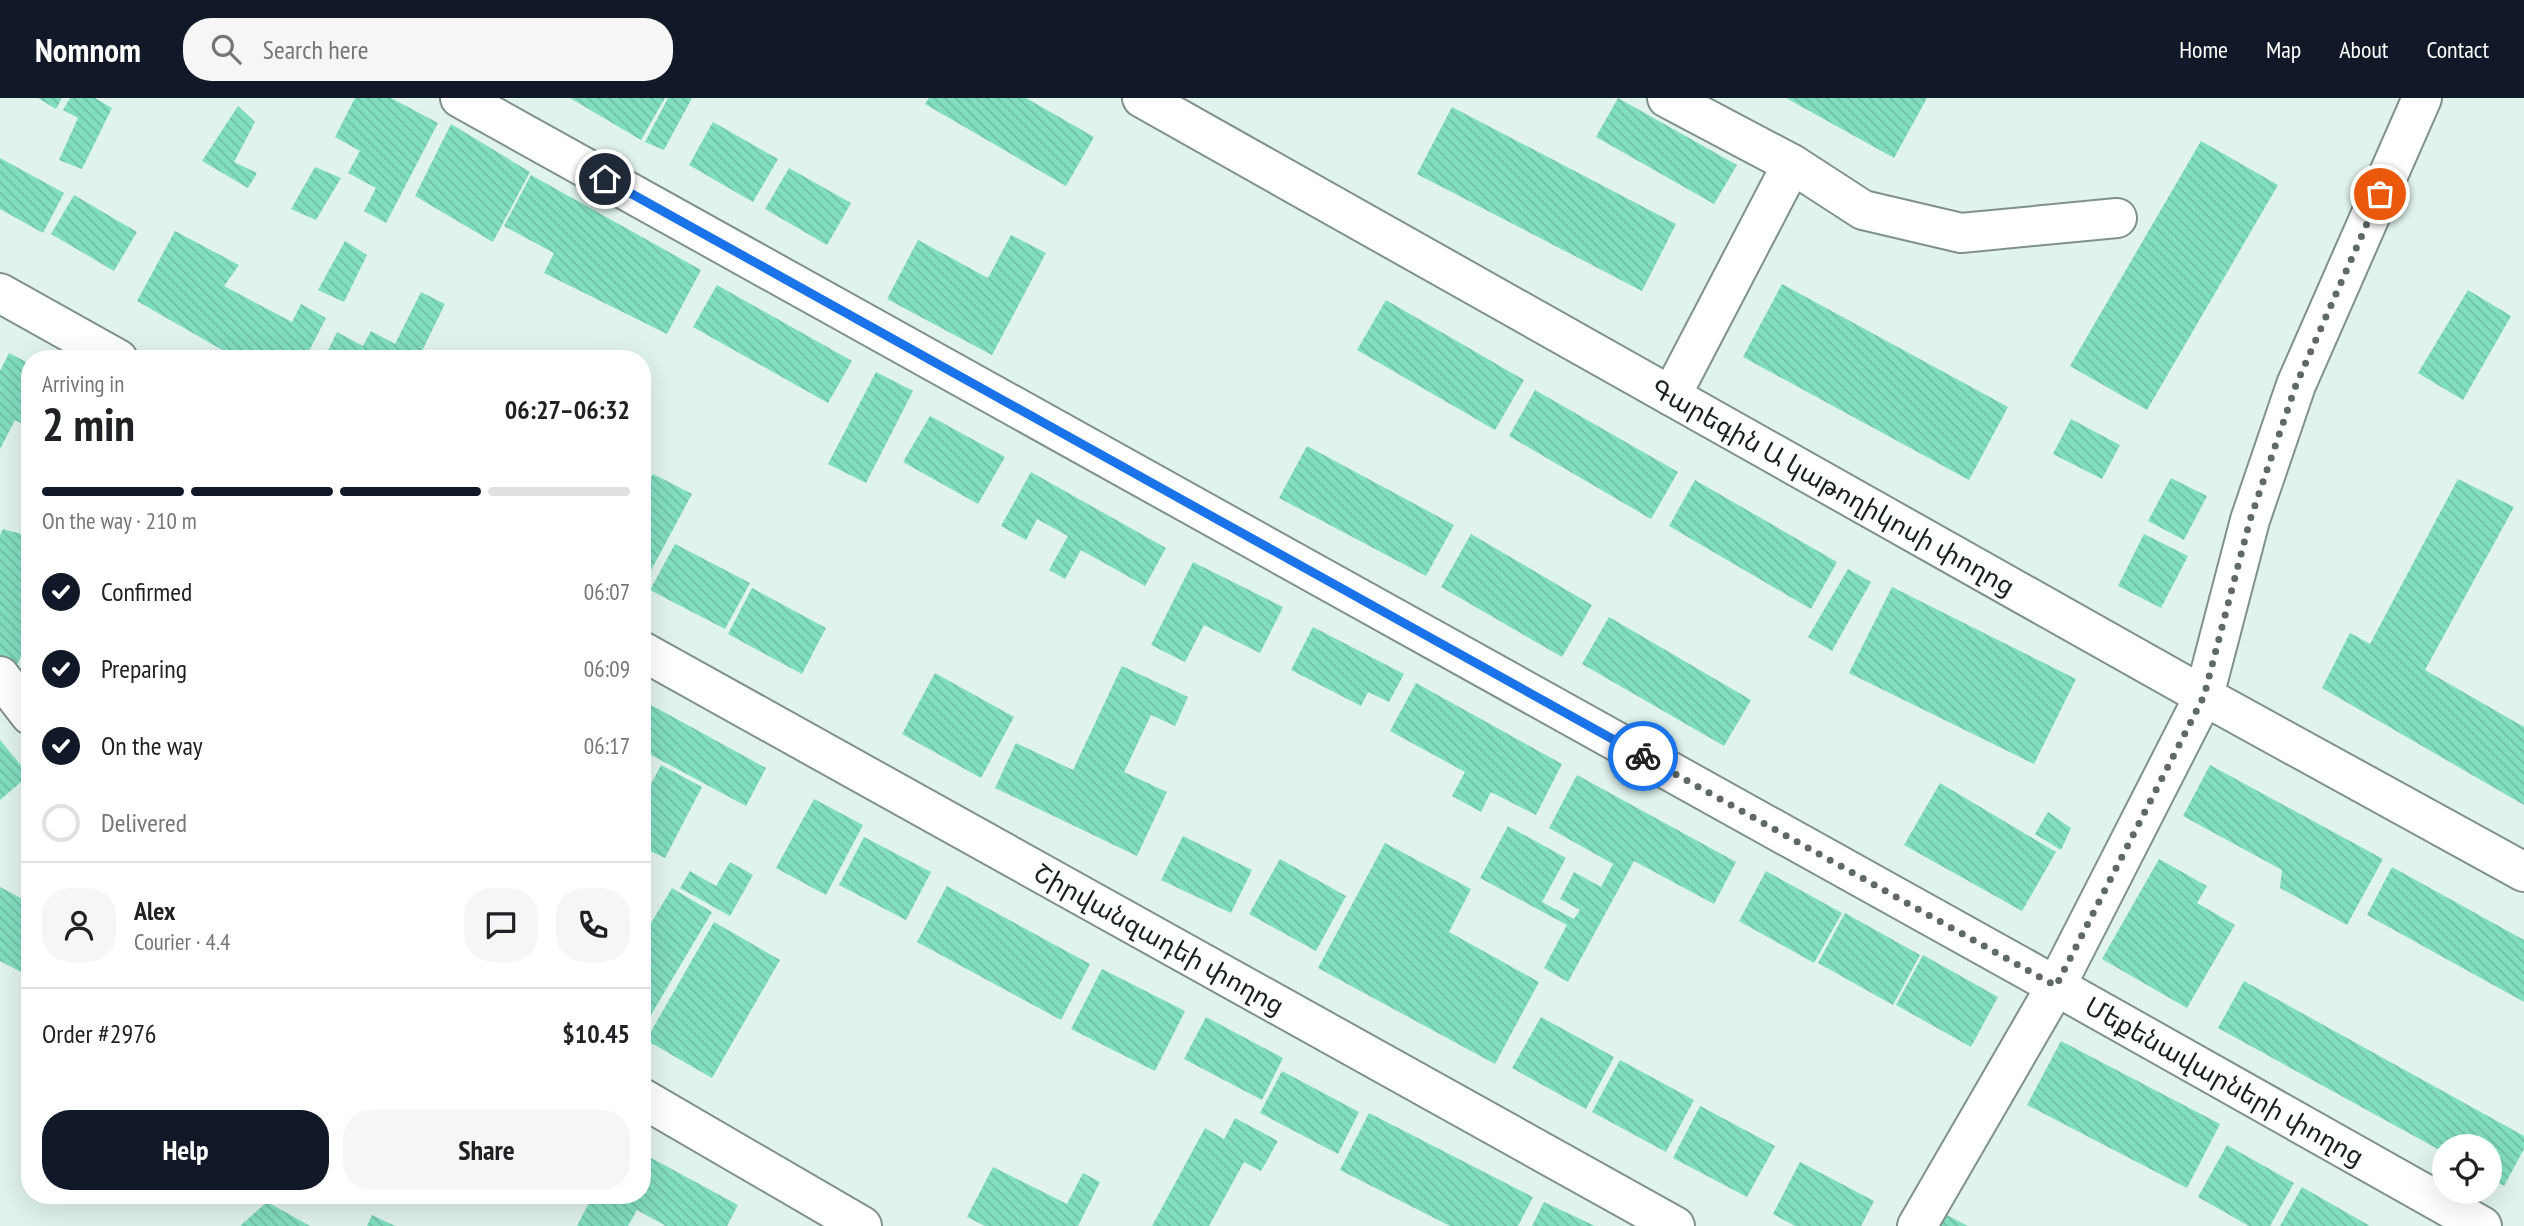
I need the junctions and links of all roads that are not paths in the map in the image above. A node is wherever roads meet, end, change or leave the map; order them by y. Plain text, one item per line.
1 (460, 98) edge
2 (1142, 98) edge
3 (1667, 98) edge
4 (2422, 98) edge
5 (1792, 164) junction
6 (2117, 218) dead end
7 (0, 293) edge
8 (102, 350) edge
9 (1671, 396) junction
10 (651, 656) edge
11 (0, 676) edge
12 (2204, 696) junction
13 (21, 703) edge
14 (2524, 872) edge
15 (2056, 986) junction
16 (651, 1103) edge
17 (862, 1226) edge
18 (1675, 1226) edge
19 (1917, 1226) edge
20 (2482, 1226) edge

1 - 15 street, Մեքենավարների փողոց
2 - 9 street, Գարեգին Ա կաթողիկոսի փողոց
3 - 5 street
4 - 12 street
5 - 6 street
5 - 9 street
7 - 8 street
9 - 12 street, Գարեգին Ա կաթողիկոսի փողոց
10 - 18 street, Շիրվանզադեի փողոց
11 - 13 street
12 - 14 street, Գարեգին Ա կաթողիկոսի փողոց
12 - 15 street
15 - 19 street
15 - 20 street, Մեքենավարների փողոց
16 - 17 street

